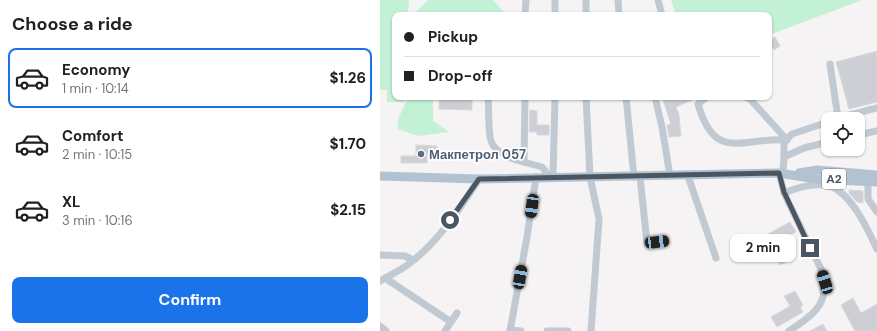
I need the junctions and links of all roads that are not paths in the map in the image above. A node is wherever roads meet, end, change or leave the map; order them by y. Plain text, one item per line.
1 (526, 0) edge
2 (555, 0) edge
3 (586, 0) edge
4 (618, 0) edge
5 (658, 0) edge
6 (526, 12) edge
7 (555, 12) edge
8 (586, 12) edge
9 (619, 12) edge
10 (661, 12) edge
11 (830, 64) dead end
12 (488, 100) edge
13 (525, 100) edge
14 (555, 100) edge
15 (586, 100) edge
16 (626, 100) edge
17 (656, 100) edge
18 (704, 100) edge
19 (751, 100) edge
20 (877, 108) edge
21 (836, 112) edge
22 (862, 112) edge
23 (821, 124) edge
24 (877, 131) edge
25 (865, 134) edge
26 (787, 140) junction
27 (821, 144) edge
28 (784, 157) junction
29 (524, 162) junction
30 (785, 174) junction
31 (877, 175) edge
32 (380, 176) edge
33 (637, 176) junction
34 (670, 176) junction
35 (688, 176) junction
36 (536, 177) junction
37 (552, 177) junction
38 (590, 177) junction
39 (479, 179) junction
40 (873, 182) edge
41 (784, 192) junction
42 (877, 212) edge
43 (666, 241) dead end
44 (877, 249) edge
45 (380, 255) edge
46 (716, 258) dead end
47 (413, 260) junction
48 (382, 280) edge
49 (457, 313) dead end
50 (451, 322) junction
51 (380, 326) edge
52 (386, 331) edge
53 (445, 331) edge
54 (510, 331) edge
55 (521, 331) edge
56 (548, 331) edge
57 (568, 331) edge
58 (591, 331) edge
59 (788, 331) edge

1 - 6 street
2 - 7 street
3 - 8 street
4 - 9 street
5 - 10 street
11 - 21 street
12 - 29 street
13 - 29 street
14 - 37 street
15 - 38 street
16 - 33 street
17 - 34 street
18 - 26 street
19 - 26 street
20 - 22 street
23 - 26 street
24 - 25 street
26 - 28 street
27 - 28 street
28 - 30 street
29 - 37 street
30 - 31 main road, A2
30 - 35 main road, A2
30 - 40 main road, A2
30 - 41 street
32 - 39 main road, A2
33 - 34 main road, A2
33 - 38 main road, A2
33 - 43 street
34 - 35 main road, A2
35 - 46 street
36 - 37 main road, A2
36 - 39 main road, A2
36 - 54 street
37 - 38 main road, A2
38 - 58 street
39 - 47 street
40 - 42 street
41 - 44 street
41 - 59 street
45 - 47 street
47 - 48 street
48 - 50 street
49 - 50 street
50 - 53 street
51 - 52 street
54 - 55 street
56 - 57 street

